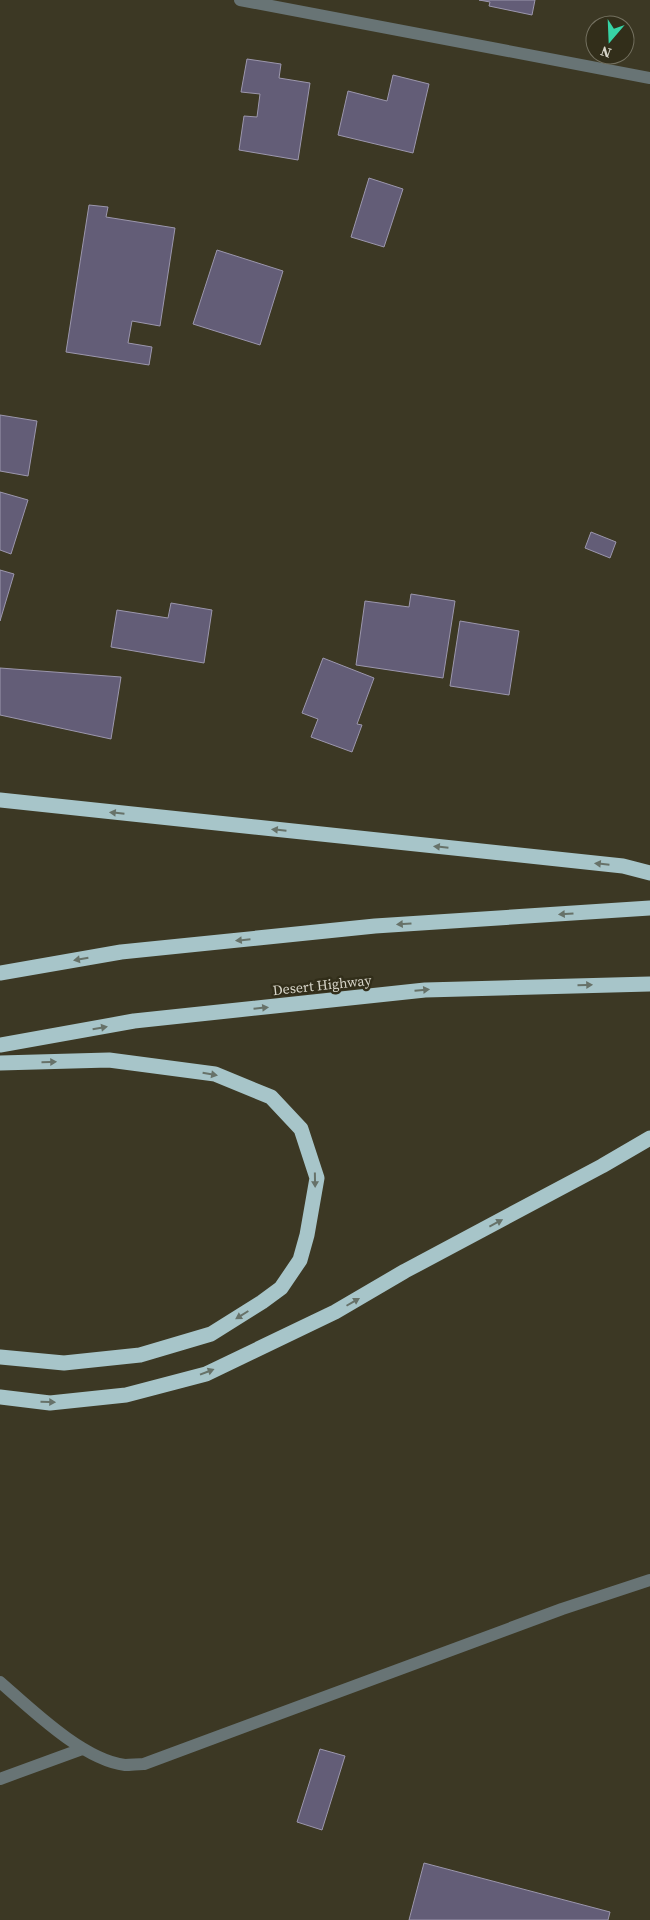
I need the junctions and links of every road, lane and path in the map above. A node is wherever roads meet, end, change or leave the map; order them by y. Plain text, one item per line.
1 (240, 0) edge
2 (650, 78) edge
3 (0, 800) edge
4 (650, 873) edge
5 (650, 908) edge
6 (0, 973) edge
7 (650, 984) edge
8 (0, 1046) edge
9 (0, 1063) edge
10 (650, 1138) edge
11 (0, 1357) edge
12 (0, 1397) edge
13 (650, 1580) edge
14 (0, 1682) edge
15 (82, 1749) junction
16 (0, 1779) edge

1 - 2 street
4 -> 3 highway
5 -> 6 highway
8 -> 7 highway, Desert Highway
9 -> 11 highway
12 -> 10 highway
13 - 15 street
14 - 15 street
15 - 16 street

